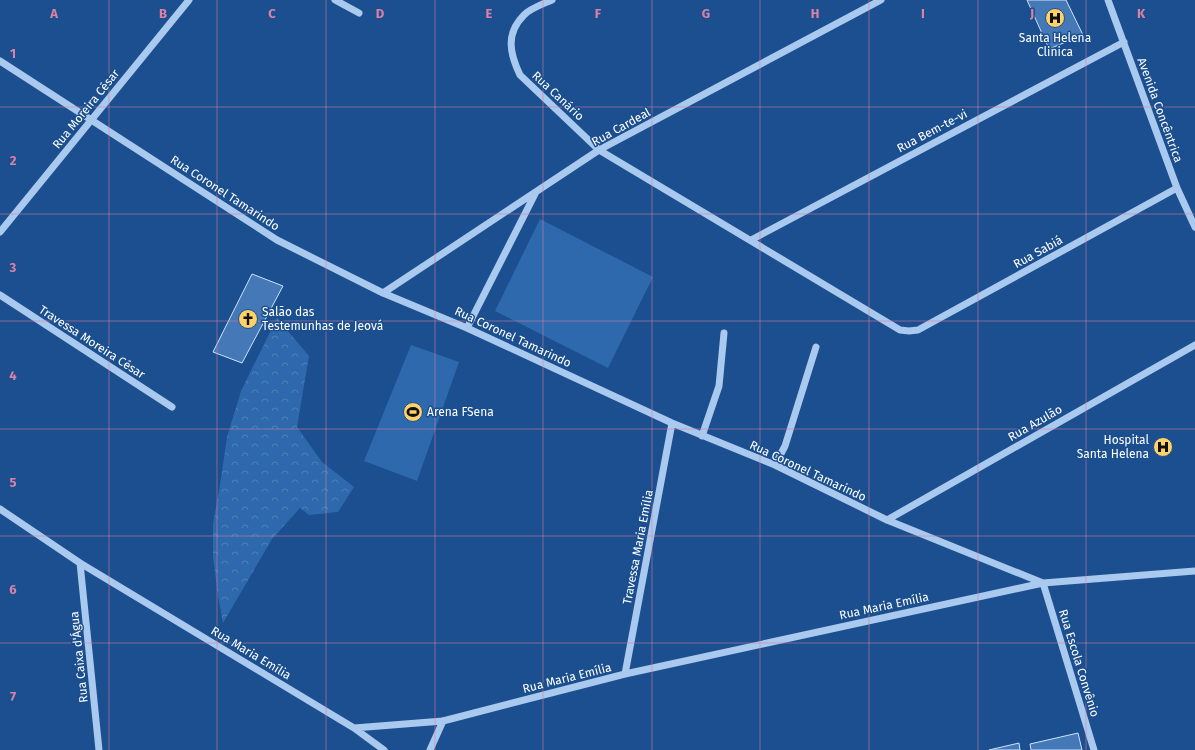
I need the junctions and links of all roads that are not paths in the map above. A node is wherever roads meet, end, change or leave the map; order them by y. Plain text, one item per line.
1 (189, 0) edge
2 (334, 0) edge
3 (552, 0) edge
4 (881, 0) edge
5 (1108, 0) edge
6 (359, 13) dead end
7 (1124, 42) junction
8 (0, 61) edge
9 (92, 119) junction
10 (599, 150) junction
11 (1177, 188) junction
12 (536, 193) junction
13 (1195, 227) edge
14 (0, 232) edge
15 (752, 240) junction
16 (383, 293) junction
17 (0, 295) edge
18 (467, 328) junction
19 (909, 331) joint
20 (724, 333) dead end
21 (1195, 345) edge
22 (816, 347) dead end
23 (172, 406) dead end
24 (672, 423) junction
25 (702, 436) junction
26 (774, 465) junction
27 (0, 509) edge
28 (886, 520) junction
29 (80, 562) junction
30 (1195, 570) edge
31 (1043, 583) junction
32 (625, 674) junction
33 (443, 721) junction
34 (354, 728) junction
35 (99, 750) edge
36 (384, 750) edge
37 (430, 750) edge
38 (1094, 750) edge

1 - 9 street, Rua Moreira César
2 - 6 street
3 - 10 street, Rua Canário
4 - 10 street, Rua Cardeal
5 - 7 street, Avenida Concêntrica
7 - 11 street, Avenida Concêntrica
7 - 15 street, Rua Bem-te-vi
8 - 9 street, Rua Coronel Tamarindo
9 - 14 street, Rua Moreira César
9 - 16 street, Rua Coronel Tamarindo
10 - 12 street, Rua Cardeal
10 - 15 street, Rua Canário
11 - 13 street, Avenida Concêntrica
11 - 19 street, Rua Sabiá
12 - 16 street, Rua Cardeal
12 - 18 street
15 - 19 street, Rua Canário
16 - 18 street, Rua Coronel Tamarindo
17 - 23 street, Travessa Moreira César
18 - 24 street, Rua Coronel Tamarindo
20 - 25 street
21 - 28 street, Rua Azulão
22 - 26 street
24 - 25 street, Rua Coronel Tamarindo
24 - 32 street, Travessa Maria Emília
25 - 26 street, Rua Coronel Tamarindo
26 - 28 street, Rua Coronel Tamarindo
27 - 29 street, Rua Maria Emília
28 - 31 street, Rua Coronel Tamarindo
29 - 34 street, Rua Maria Emília
29 - 35 street, Rua Caixa d'Água
30 - 31 street, Rua Maria Emília
31 - 32 street, Rua Maria Emília
31 - 38 street, Rua Escola Convênio
32 - 33 street, Rua Maria Emília
33 - 34 street, Rua Maria Emília
33 - 37 street
34 - 36 street

